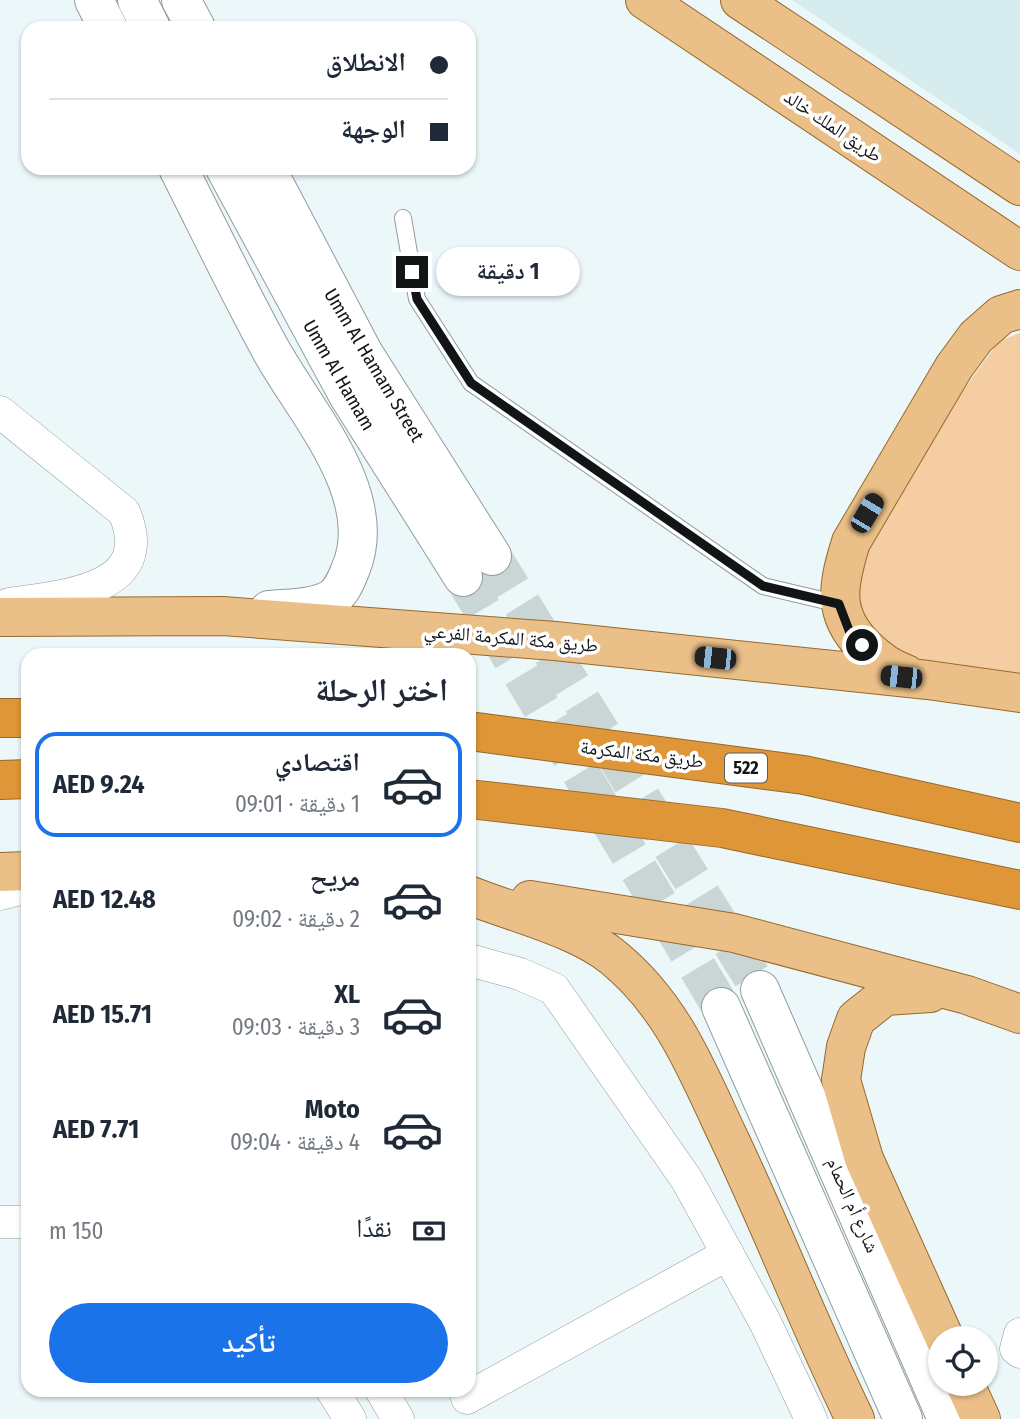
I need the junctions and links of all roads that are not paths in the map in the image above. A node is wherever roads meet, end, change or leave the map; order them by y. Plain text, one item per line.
1 (94, 0) edge
2 (137, 0) edge
3 (181, 0) edge
4 (645, 0) edge
5 (740, 0) edge
6 (104, 21) edge
7 (148, 21) edge
8 (192, 21) edge
9 (182, 175) edge
10 (229, 175) edge
11 (270, 175) edge
12 (1020, 187) edge
13 (403, 218) dead end
14 (1020, 251) edge
15 (1020, 309) edge
16 (0, 412) edge
17 (478, 566) joint
18 (839, 604) junction
19 (0, 605) edge
20 (223, 616) junction
21 (0, 617) edge
22 (928, 680) junction
23 (1020, 693) edge
24 (0, 718) edge
25 (21, 718) edge
26 (476, 733) edge
27 (21, 779) edge
28 (0, 780) edge
29 (476, 800) edge
30 (1020, 823) edge
31 (21, 871) edge
32 (0, 872) edge
33 (21, 889) edge
34 (1020, 890) edge
35 (476, 891) edge
36 (0, 894) edge
37 (476, 898) edge
38 (476, 962) edge
39 (760, 990) tunnel mouth
40 (967, 995) junction
41 (721, 1007) tunnel mouth
42 (1020, 1014) edge
43 (0, 1222) edge
44 (21, 1222) edge
45 (728, 1254) junction
46 (938, 1326) edge
47 (1020, 1334) edge
48 (1020, 1352) edge
49 (970, 1396) edge
50 (336, 1397) edge
51 (384, 1397) edge
52 (470, 1402) edge
53 (350, 1419) edge
54 (398, 1419) edge
55 (811, 1419) edge
56 (855, 1419) edge
57 (903, 1419) edge
58 (947, 1419) edge
59 (981, 1419) edge

1 - 6 main road
2 - 7 main road
3 - 8 main road
4 - 14 main road, طريق الملك خالد
5 - 12 main road
9 - 20 main road
10 - 17 main road, Umm Al Hamam
11 - 17 main road, Umm Al Hamam Street
13 - 18 lane
15 - 18 main road
16 - 19 street
18 - 22 main road
20 - 21 main road, طريق مكة المكرمة الفرعي
20 - 22 main road, طريق مكة المكرمة الفرعي
22 - 23 main road, طريق مكة المكرمة الفرعي
24 - 25 highway
26 - 30 highway, طريق مكة المكرمة / 522
27 - 28 highway
29 - 34 highway
31 - 32 main road
33 - 36 street
35 - 40 main road
37 - 56 main road
38 - 45 street
39 - 58 main road, شارع أم الحمام
40 - 42 main road
40 - 46 main road
41 - 57 main road
43 - 44 street
45 - 52 street
45 - 55 street
47 - 48 street
49 - 59 main road
50 - 53 street
51 - 54 street

